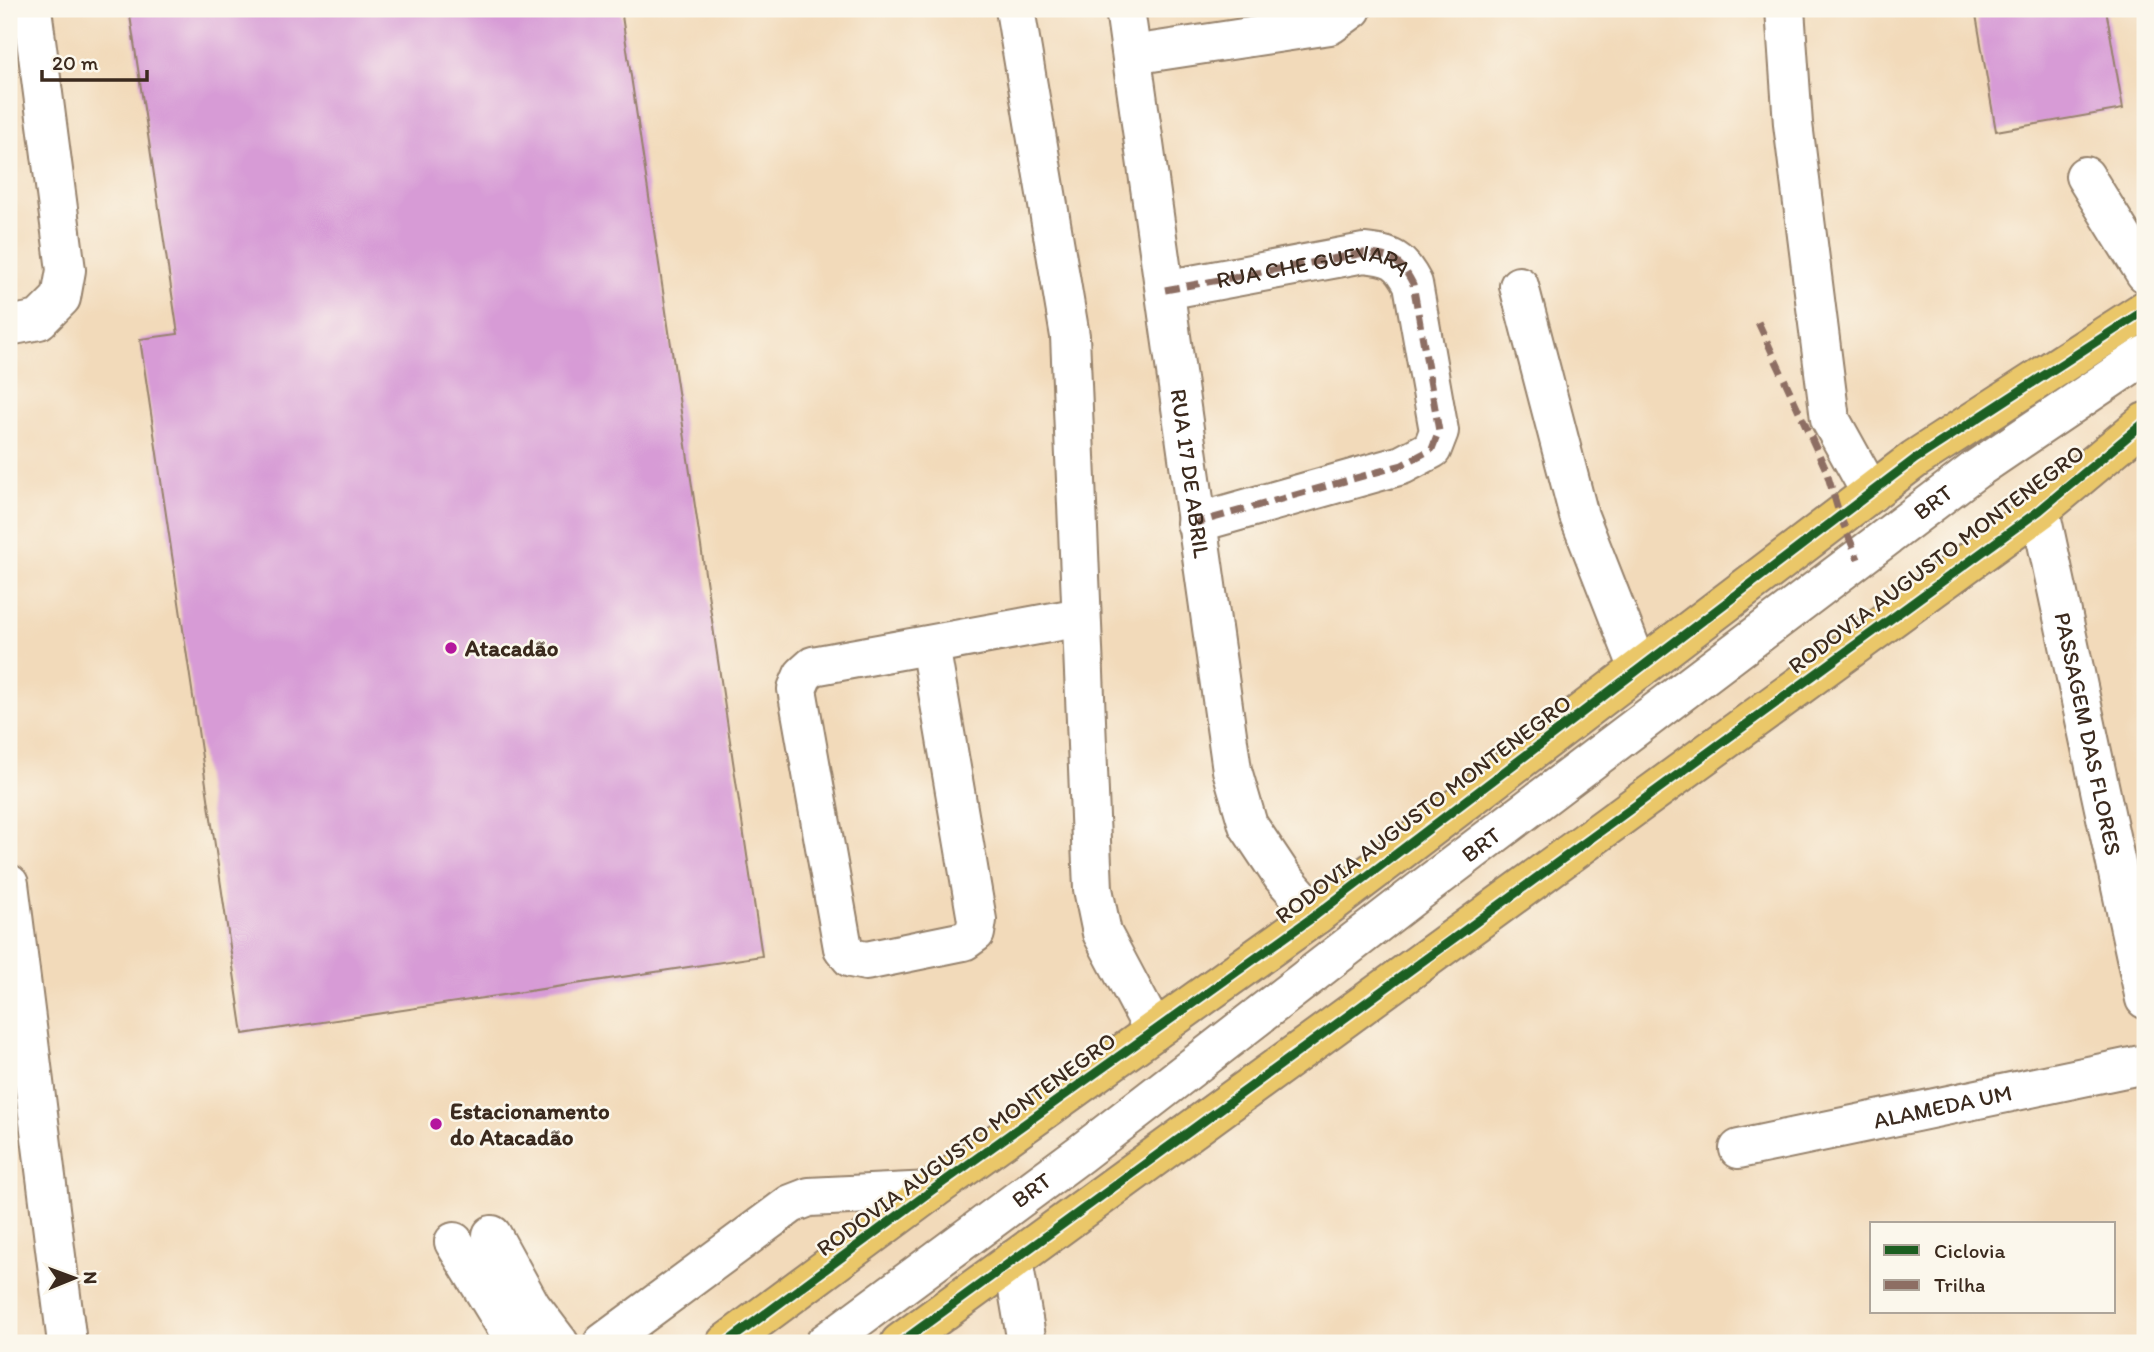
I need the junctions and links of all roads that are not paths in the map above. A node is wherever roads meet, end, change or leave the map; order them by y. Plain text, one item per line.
1 (32, 9) edge
2 (1015, 9) edge
3 (1125, 9) edge
4 (1352, 9) edge
5 (1785, 9) edge
6 (1132, 55) junction
7 (2085, 176) dead end
8 (2145, 273) edge
9 (1519, 286) dead end
10 (1165, 290) junction
11 (2145, 310) edge
12 (9, 326) edge
13 (2145, 355) edge
14 (2145, 422) edge
15 (1871, 493) junction
16 (2040, 510) junction
17 (1196, 523) junction
18 (1081, 617) junction
19 (930, 645) junction
20 (1639, 669) junction
21 (9, 884) edge
22 (1316, 915) junction
23 (2145, 999) edge
24 (1154, 1031) junction
25 (2145, 1064) edge
26 (1739, 1149) dead end
27 (932, 1191) junction
28 (492, 1235) dead end
29 (454, 1242) dead end
30 (1013, 1259) junction
31 (730, 1342) edge
32 (67, 1343) edge
33 (516, 1343) edge
34 (559, 1343) edge
35 (603, 1343) edge
36 (825, 1343) edge
37 (900, 1343) edge
38 (1027, 1343) edge

1 - 12 street
2 - 18 street
3 - 6 street, RUA 17 DE ABRIL
4 - 6 street
5 - 15 street
6 - 10 street, RUA 17 DE ABRIL
7 - 8 street
9 - 20 street
10 - 17 street, RUA 17 DE ABRIL
10 - 17 street, RUA CHE GUEVARA
11 - 15 main road, RODOVIA AUGUSTO MONTENEGRO
13 - 36 street, BRT
14 - 16 main road, RODOVIA AUGUSTO MONTENEGRO
15 - 20 main road, RODOVIA AUGUSTO MONTENEGRO
16 - 23 street, PASSAGEM DAS FLORES
16 - 30 main road, RODOVIA AUGUSTO MONTENEGRO
17 - 22 street, RUA 17 DE ABRIL
18 - 19 street
18 - 24 street
19 - 19 street
20 - 22 main road, RODOVIA AUGUSTO MONTENEGRO
21 - 32 street
22 - 24 main road, RODOVIA AUGUSTO MONTENEGRO
24 - 27 main road, RODOVIA AUGUSTO MONTENEGRO
25 - 26 street, ALAMEDA UM
27 - 31 main road, RODOVIA AUGUSTO MONTENEGRO
27 - 35 street
28 - 34 street
29 - 33 street
30 - 37 main road, RODOVIA AUGUSTO MONTENEGRO
30 - 38 street

